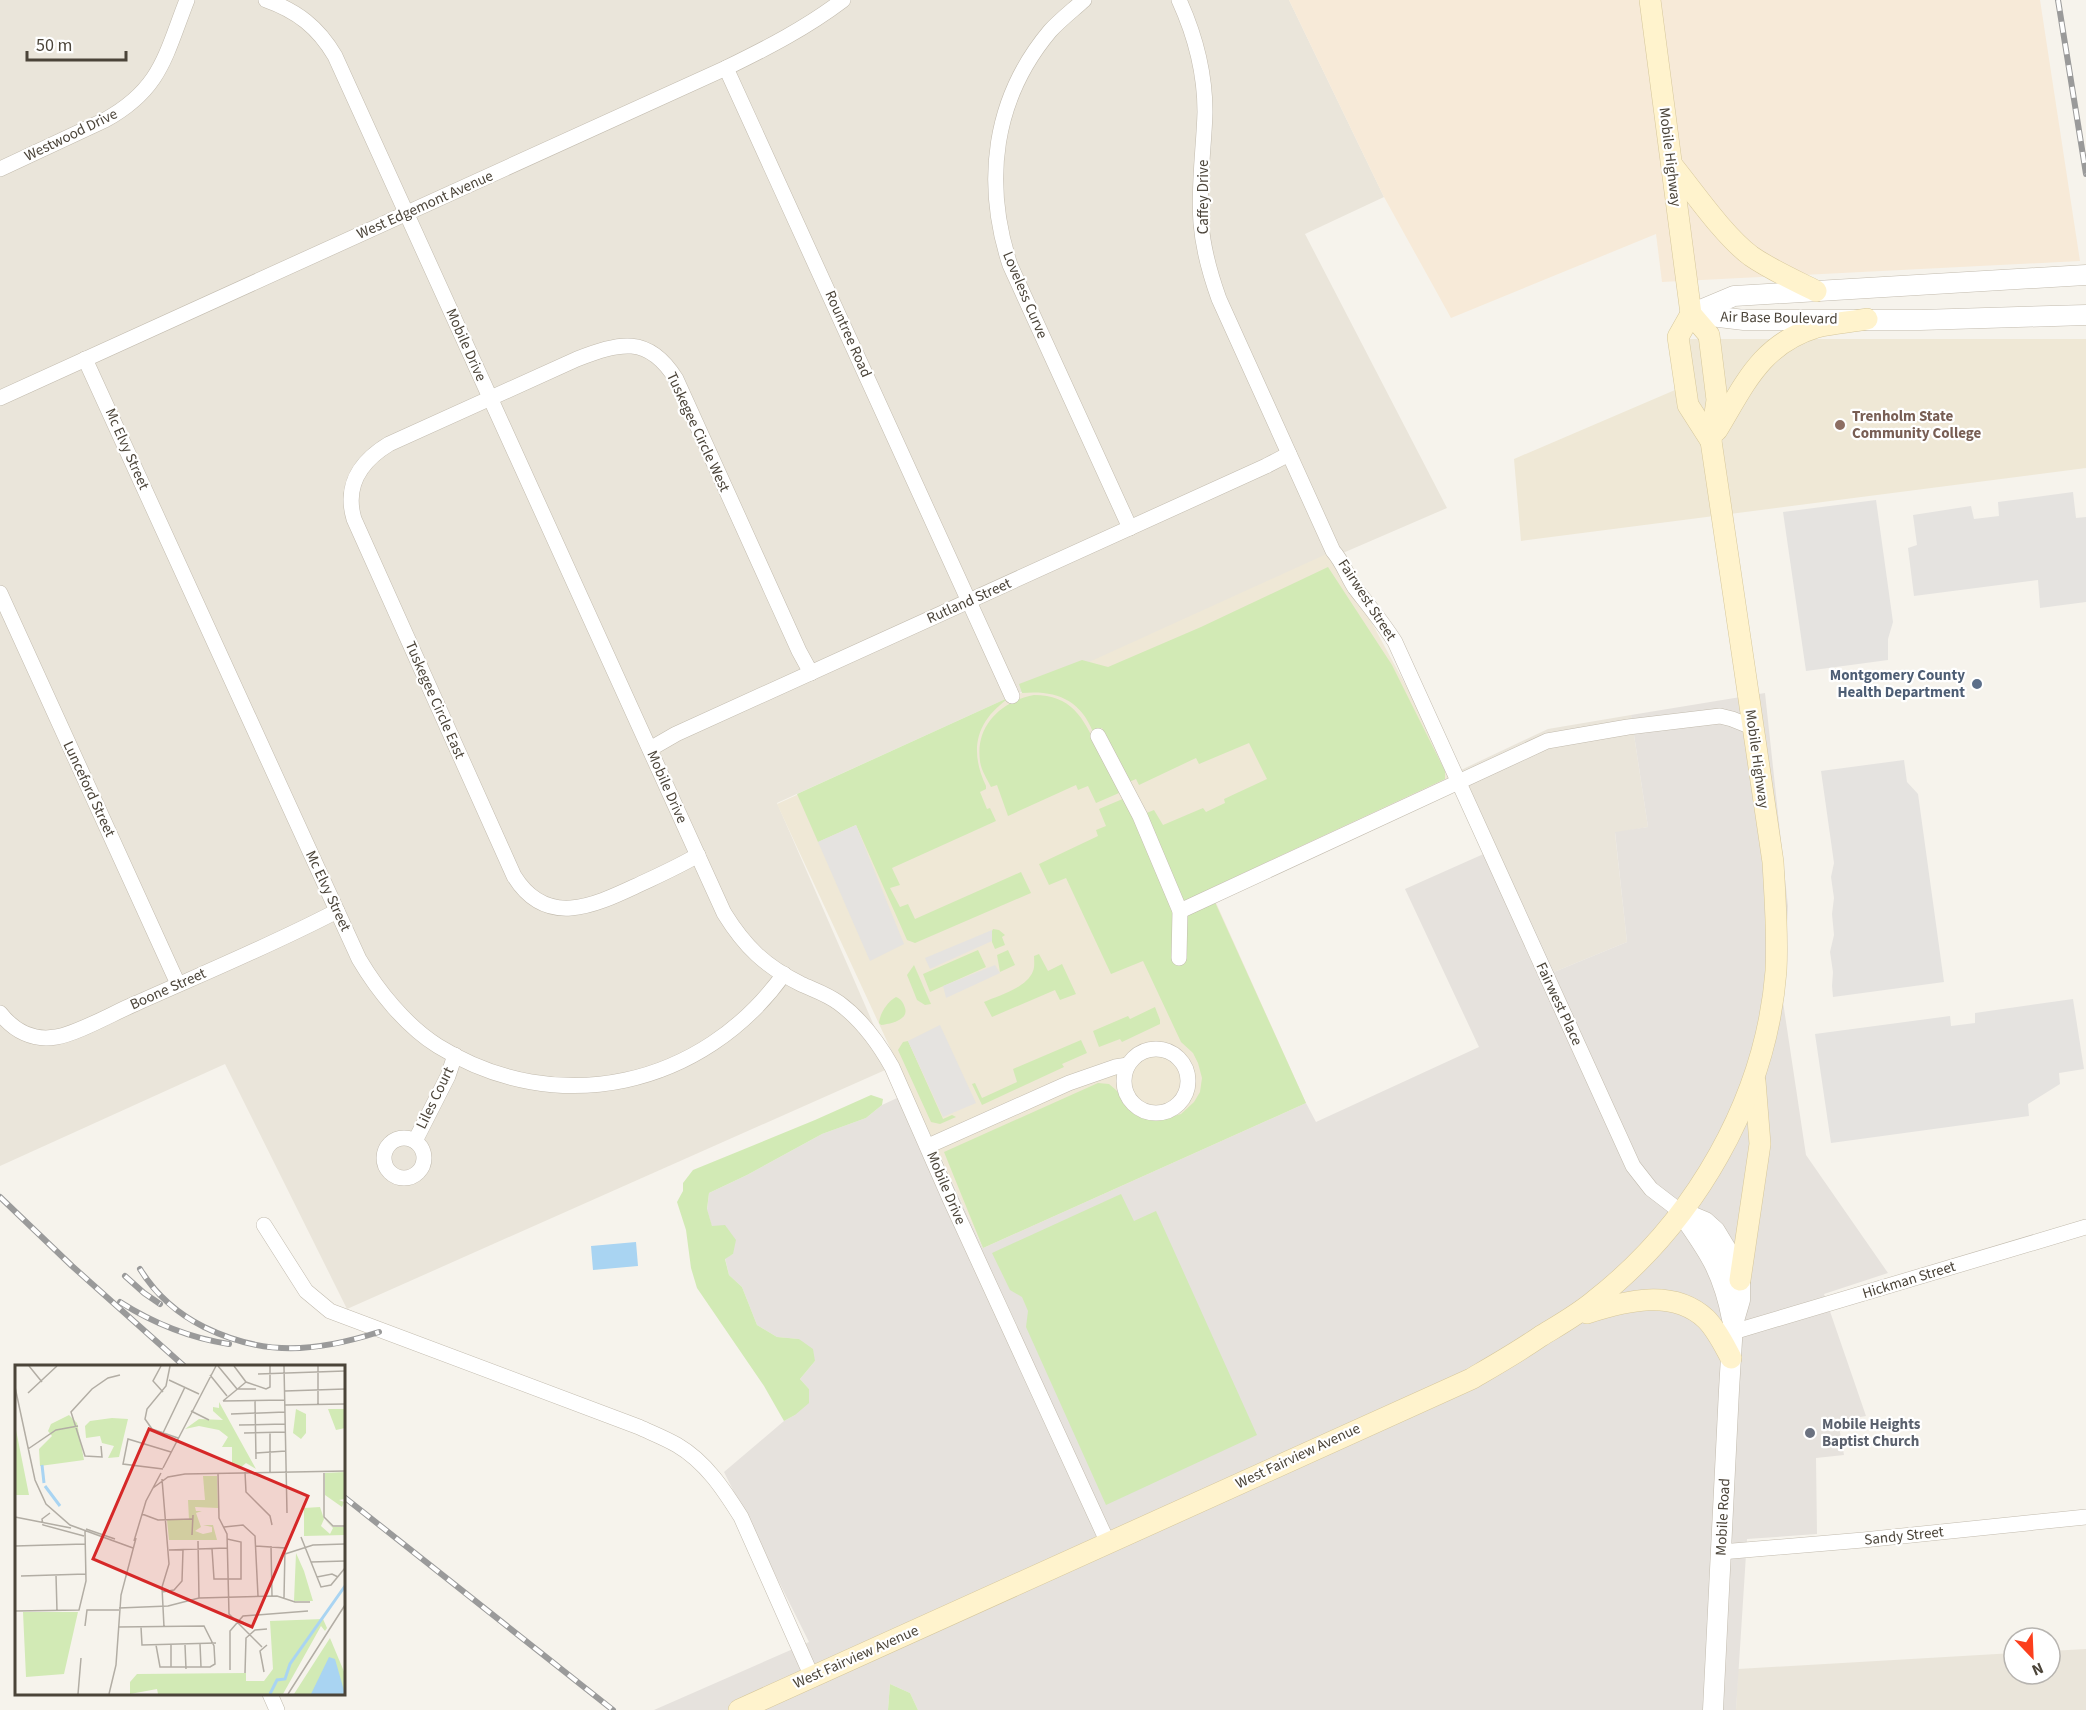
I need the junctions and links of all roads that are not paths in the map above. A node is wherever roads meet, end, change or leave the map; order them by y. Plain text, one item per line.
1 (186, 0) edge
2 (266, 0) edge
3 (843, 0) edge
4 (1084, 0) edge
5 (1179, 0) edge
6 (1650, 0) edge
7 (726, 68) junction
8 (1671, 165) junction
9 (0, 169) edge
10 (406, 213) junction
11 (2086, 275) edge
12 (1816, 291) junction
13 (1691, 314) junction
14 (2086, 315) edge
15 (1868, 319) junction
16 (85, 359) junction
17 (0, 398) edge
18 (490, 399) junction
19 (1711, 441) junction
20 (1289, 453) junction
21 (1130, 528) junction
22 (0, 593) edge
23 (969, 601) junction
24 (811, 673) junction
25 (1012, 696) dead end
26 (1752, 727) junction
27 (1098, 736) dead end
28 (650, 749) junction
29 (1458, 782) junction
30 (698, 855) junction
31 (337, 911) junction
32 (1180, 911) junction
33 (1179, 958) dead end
34 (784, 974) junction
35 (178, 984) junction
36 (0, 1013) edge
37 (455, 1055) junction
38 (1128, 1065) junction
39 (1754, 1077) junction
40 (414, 1141) dead end
41 (928, 1146) junction
42 (1681, 1212) junction
43 (264, 1225) dead end
44 (2086, 1227) edge
45 (1740, 1280) junction
46 (1572, 1317) junction
47 (1733, 1328) junction
48 (1731, 1358) junction
49 (2086, 1516) edge
50 (1108, 1543) junction
51 (1721, 1552) junction
52 (812, 1677) junction
53 (270, 1695) edge
54 (277, 1710) edge
55 (739, 1710) edge
56 (1713, 1710) edge

1 - 9 street, Westwood Drive
2 - 10 street, Mobile Drive
3 - 7 street, West Edgemont Avenue
4 - 21 street, Loveless Curve
5 - 20 street, Caffey Drive
6 - 8 main road, Mobile Highway
7 - 10 street, West Edgemont Avenue
7 - 23 street, Rountree Road
8 - 12 main road
8 - 13 main road, Mobile Highway
10 - 16 street, West Edgemont Avenue
10 - 18 street, Mobile Drive
11 - 12 street, Air Base Boulevard
12 - 13 street, Air Base Boulevard
13 - 15 street, Air Base Boulevard
13 - 19 main road, Mobile Highway
13 - 19 main road, Mobile Highway
14 - 15 street, Air Base Boulevard
15 - 19 main road
16 - 17 street, West Edgemont Avenue
16 - 31 street, Mc Elvy Street
18 - 24 street, Tuskegee Circle West
18 - 28 street, Mobile Drive
18 - 30 street, Tuskegee Circle East
19 - 26 main road, Mobile Highway
20 - 21 street, Rutland Street
20 - 29 street, Fairwest Street
21 - 23 street, Rutland Street
22 - 35 street, Lunceford Street
23 - 24 street, Rutland Street
23 - 25 street, Rountree Road
24 - 28 street, Rutland Street
26 - 29 street
26 - 39 main road, Mobile Highway
27 - 32 street
28 - 30 street, Mobile Drive
29 - 32 street
29 - 42 street, Fairwest Place
30 - 34 street, Mobile Drive
31 - 35 street, Boone Street
31 - 37 street, Mc Elvy Street
32 - 33 street
34 - 37 street, Mc Elvy Street
34 - 41 street, Mobile Drive
35 - 36 street, Boone Street
37 - 40 street, Liles Court
38 - 38 street
38 - 41 street
39 - 42 main road, West Fairview Avenue
39 - 45 main road
41 - 50 street, Mobile Drive
42 - 45 street, Mobile Road
42 - 46 main road, West Fairview Avenue
42 - 47 street, Mobile Road
43 - 52 street
44 - 47 street, Hickman Street
45 - 47 street, Mobile Road
46 - 48 main road
46 - 50 main road, West Fairview Avenue
47 - 48 street, Mobile Road
48 - 51 street, Mobile Road
49 - 51 street, Sandy Street
50 - 52 main road, West Fairview Avenue
51 - 56 street, Mobile Road
52 - 55 main road, West Fairview Avenue
53 - 54 street

